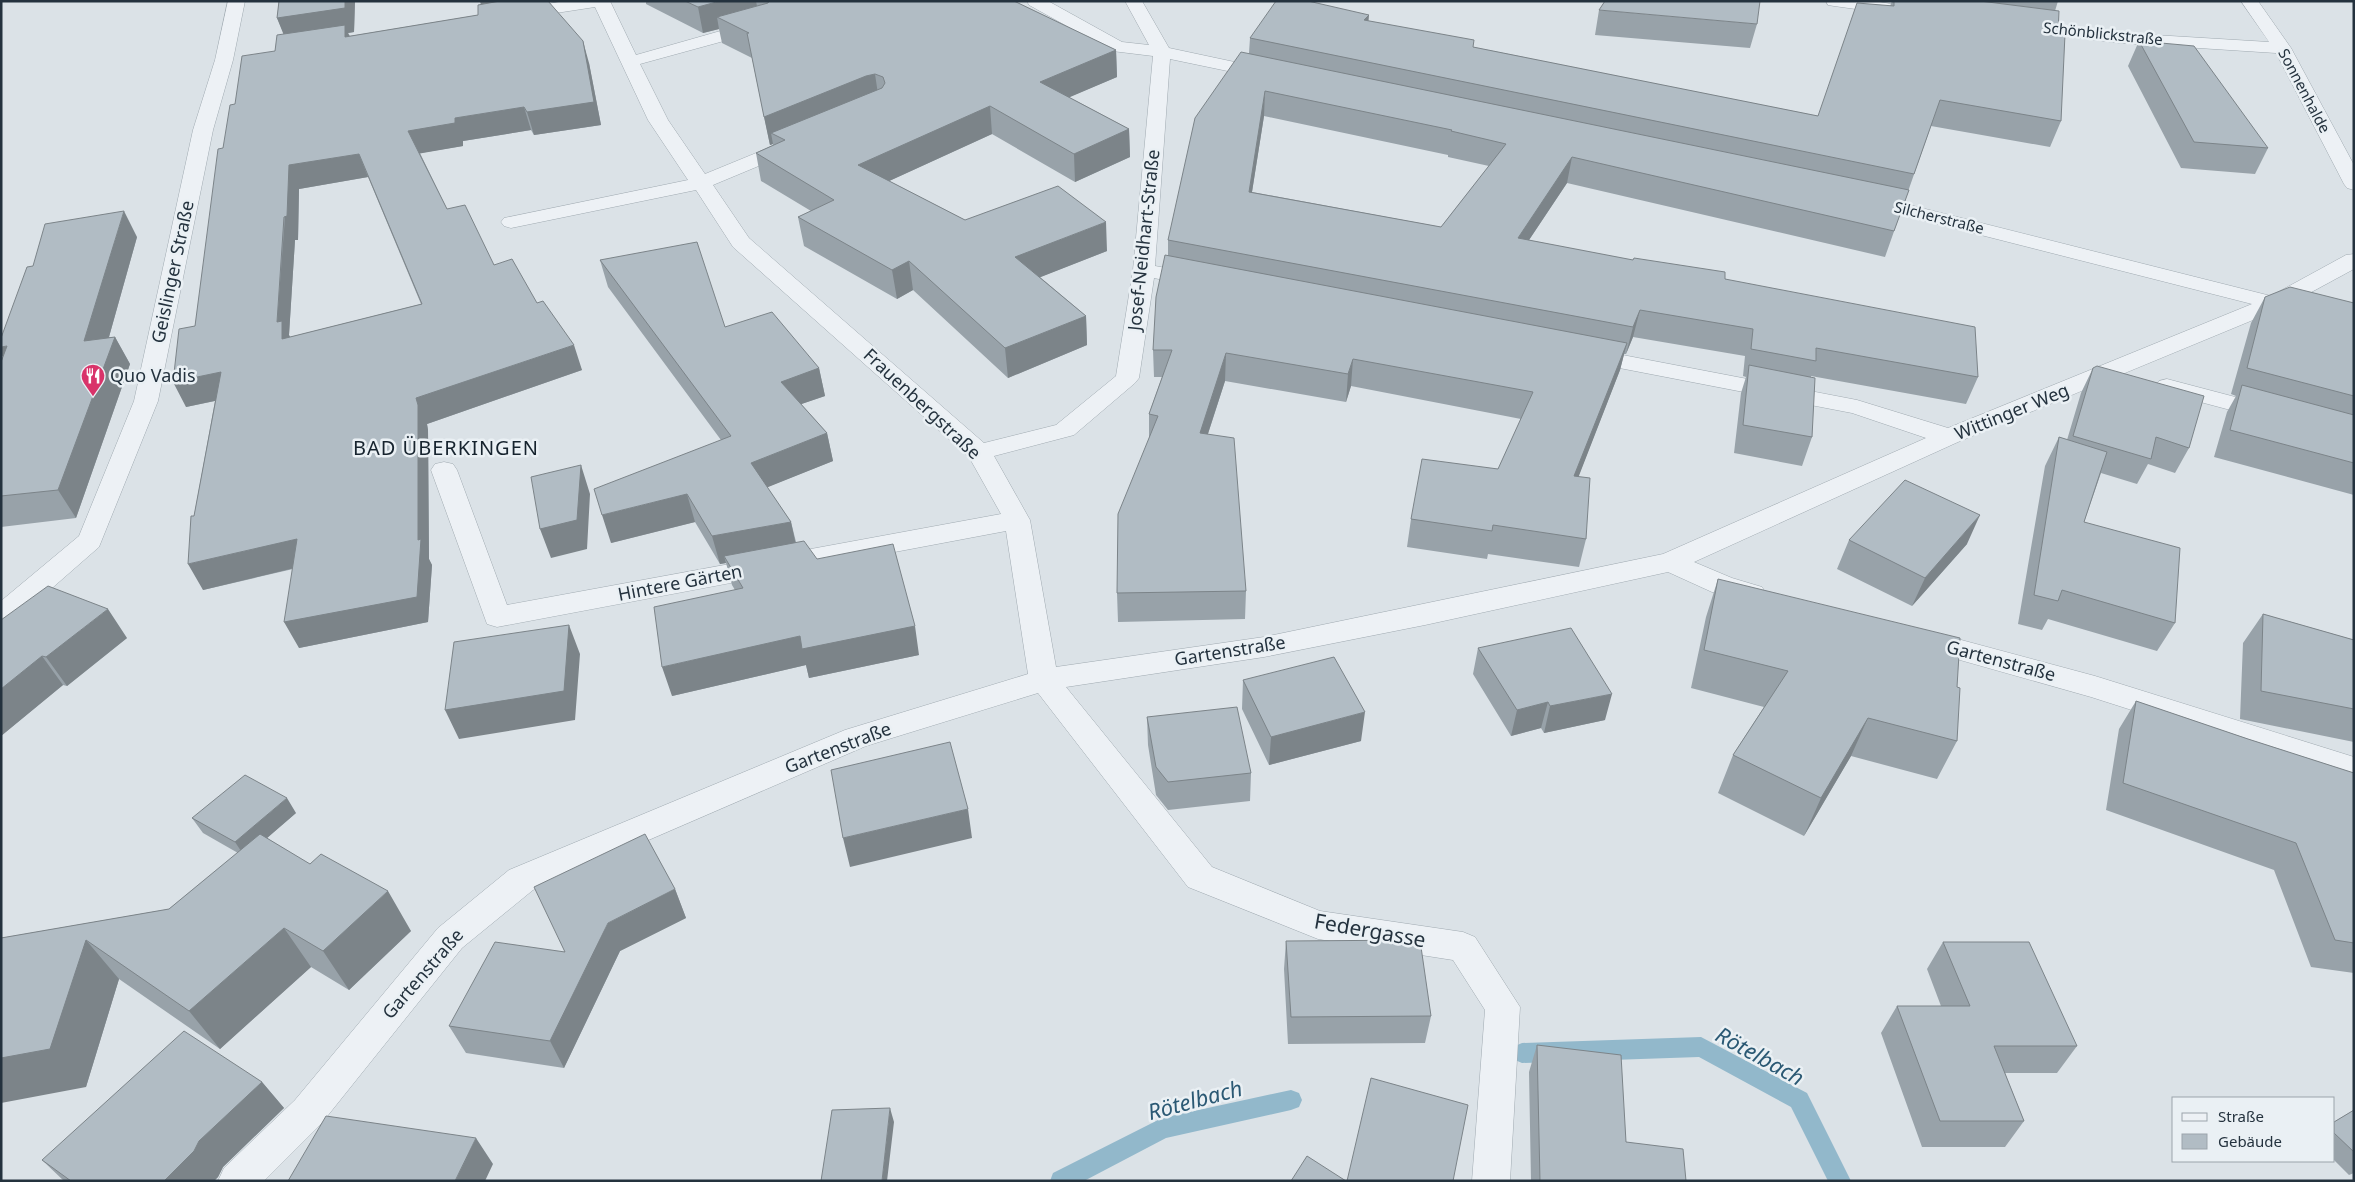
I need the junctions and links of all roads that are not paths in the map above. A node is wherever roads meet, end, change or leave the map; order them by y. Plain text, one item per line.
1 (237, 1) edge
2 (600, 1) edge
3 (1035, 1) edge
4 (1133, 1) edge
5 (1834, 1) edge
6 (2249, 1) edge
7 (1914, 12) edge
8 (500, 17) edge
9 (766, 23) edge
10 (2002, 23) edge
11 (2282, 48) junction
12 (1162, 52) junction
13 (629, 62) junction
14 (1288, 79) edge
15 (807, 139) edge
16 (701, 183) junction
17 (2354, 184) edge
18 (1843, 195) edge
19 (511, 222) dead end
20 (2354, 260) edge
21 (1144, 270) junction
22 (1222, 285) edge
23 (2274, 303) junction
24 (1564, 351) edge
25 (2112, 371) junction
26 (2289, 419) edge
27 (1949, 437) junction
28 (979, 452) junction
29 (444, 470) dead end
30 (1017, 520) junction
31 (1670, 562) junction
32 (1780, 601) edge
33 (1, 617) edge
34 (1894, 632) edge
35 (1044, 680) junction
36 (2354, 769) edge
37 (237, 1181) edge
38 (1491, 1181) edge

1 - 33 street, Geislinger Straße
2 - 8 street
2 - 13 street, Frauenbergstraße
3 - 12 street
4 - 12 street
5 - 7 street
6 - 11 street, Sonnenhalde
9 - 13 street
10 - 11 street, Schönblickstraße
11 - 17 street, Sonnenhalde
12 - 14 street
12 - 21 street, Josef-Neidhart-Straße
13 - 16 street, Frauenbergstraße
15 - 16 street
16 - 19 street
16 - 28 street, Frauenbergstraße
18 - 23 street, Silcherstraße
20 - 23 street, Wittinger Weg
21 - 22 street
21 - 28 street, Josef-Neidhart-Straße
23 - 25 street, Wittinger Weg
24 - 27 street
25 - 26 street
25 - 27 street, Wittinger Weg
27 - 31 street, Wittinger Weg
28 - 30 street, Frauenbergstraße
29 - 30 street, Hintere Gärten
30 - 35 street, Frauenbergstraße
31 - 32 street
31 - 35 street, Gartenstraße
34 - 36 street, Gartenstraße
35 - 37 street, Gartenstraße
35 - 38 street, Federgasse

